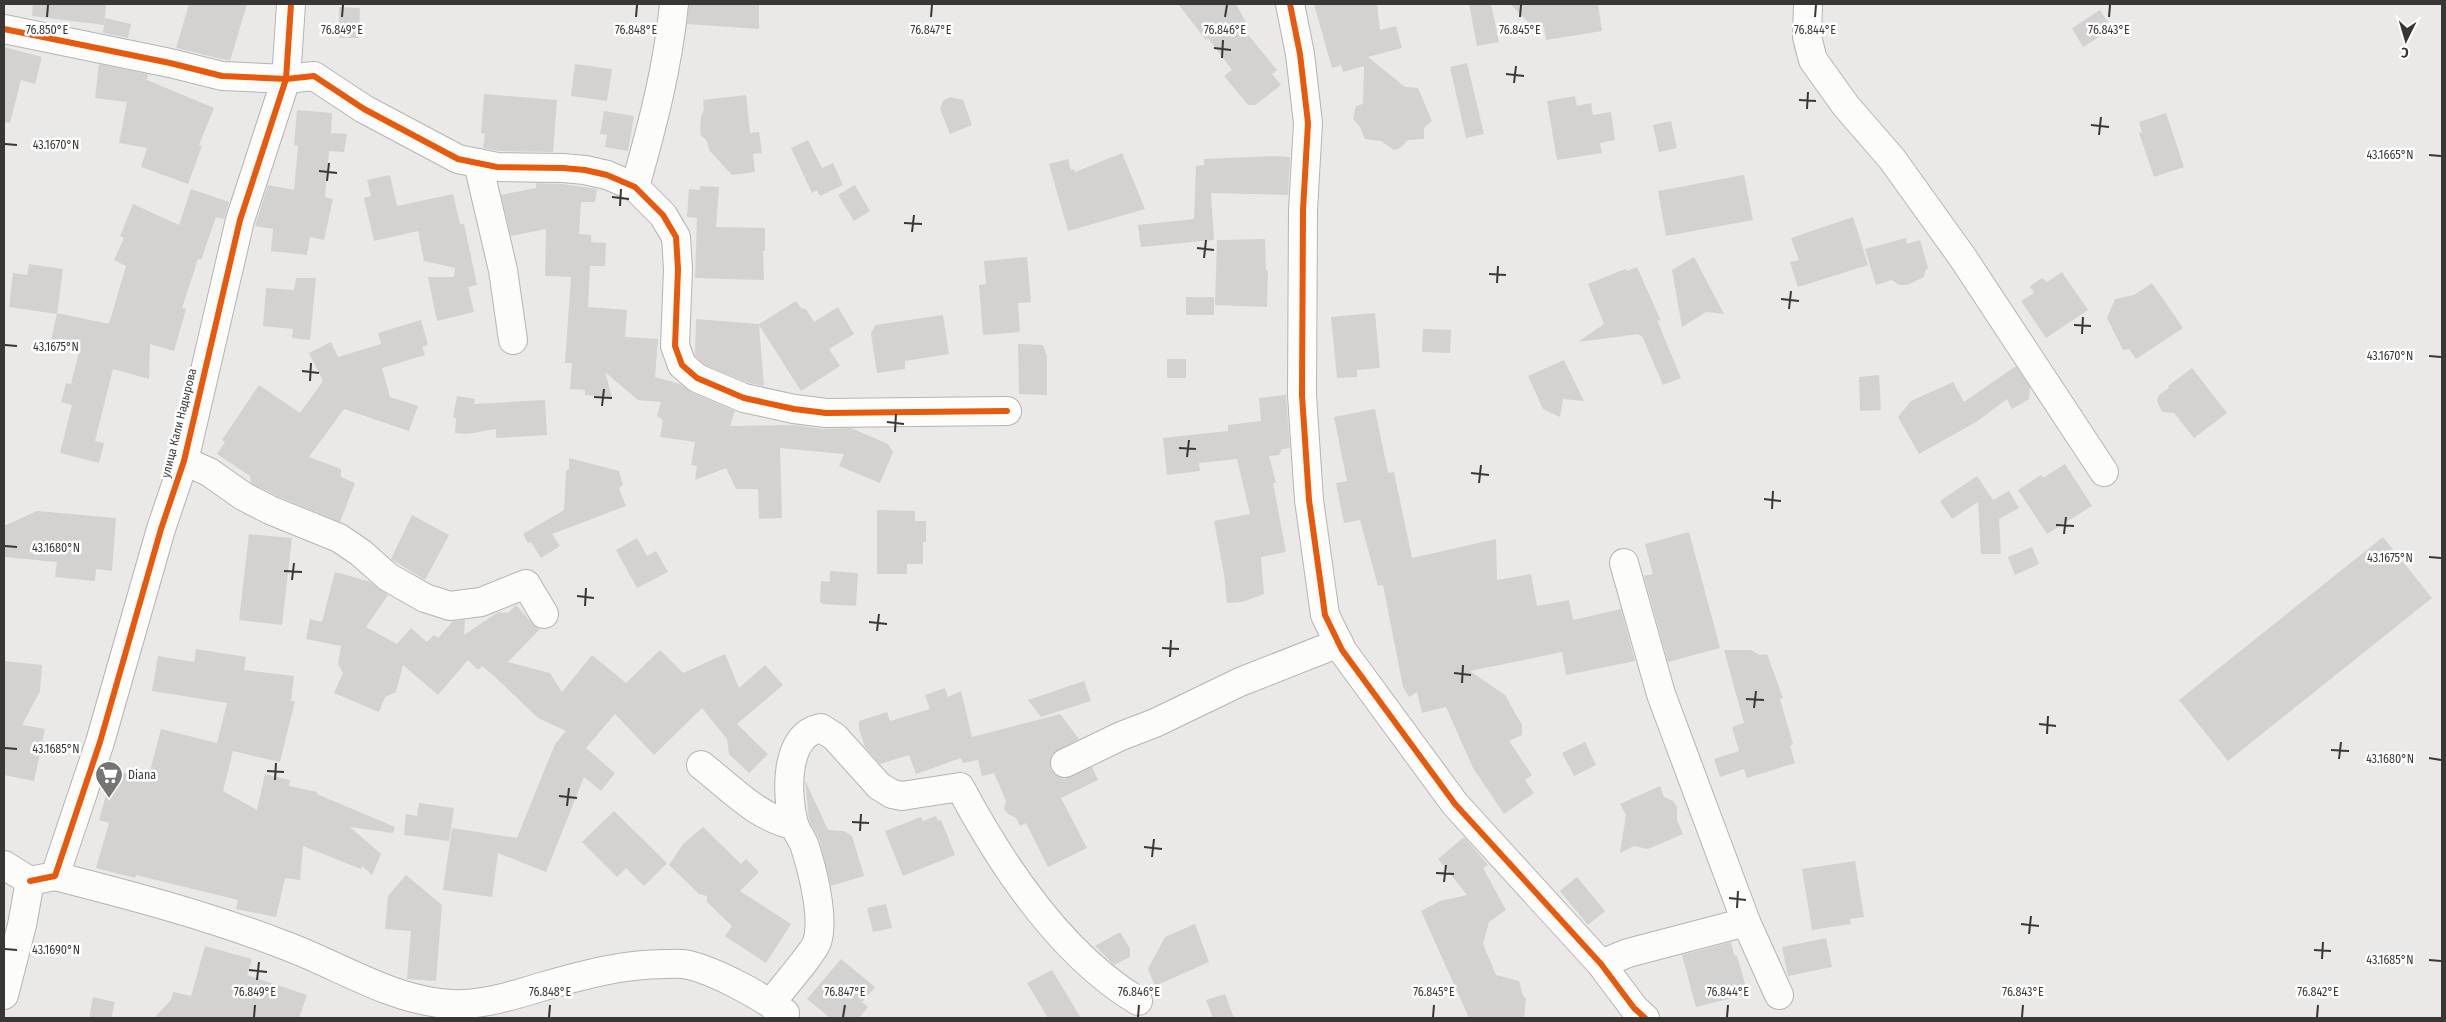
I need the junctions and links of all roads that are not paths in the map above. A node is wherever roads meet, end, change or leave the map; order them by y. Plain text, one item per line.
1 (291, 4) edge
2 (674, 4) edge
3 (1290, 4) edge
4 (1808, 4) edge
5 (4, 29) edge
6 (286, 79) junction
7 (478, 163) junction
8 (635, 187) junction
9 (513, 340) dead end
10 (1007, 411) dead end
11 (184, 461) junction
12 (2104, 472) dead end
13 (1624, 563) dead end
14 (544, 614) dead end
15 (1339, 643) junction
16 (1065, 763) dead end
17 (701, 766) dead end
18 (794, 825) junction
19 (4, 865) edge
20 (42, 878) junction
21 (1746, 922) junction
22 (1600, 964) junction
23 (4, 995) edge
24 (1779, 995) dead end
25 (1138, 1001) dead end
26 (437, 1011) edge
27 (782, 1013) edge
28 (1645, 1018) edge

1 - 6 street, улица Кали Надырова
2 - 8 street
3 - 15 street
4 - 12 street
5 - 6 street
6 - 7 street
6 - 11 street, улица Кали Надырова
7 - 8 street
7 - 9 street
8 - 10 street
11 - 14 street
11 - 20 street, улица Кали Надырова
13 - 21 street
15 - 16 street
15 - 22 street
17 - 18 street
18 - 25 street
18 - 27 street
19 - 20 street
20 - 23 street, улица Кали Надырова
20 - 26 street
21 - 22 street
21 - 24 street
22 - 28 street
26 - 27 street

